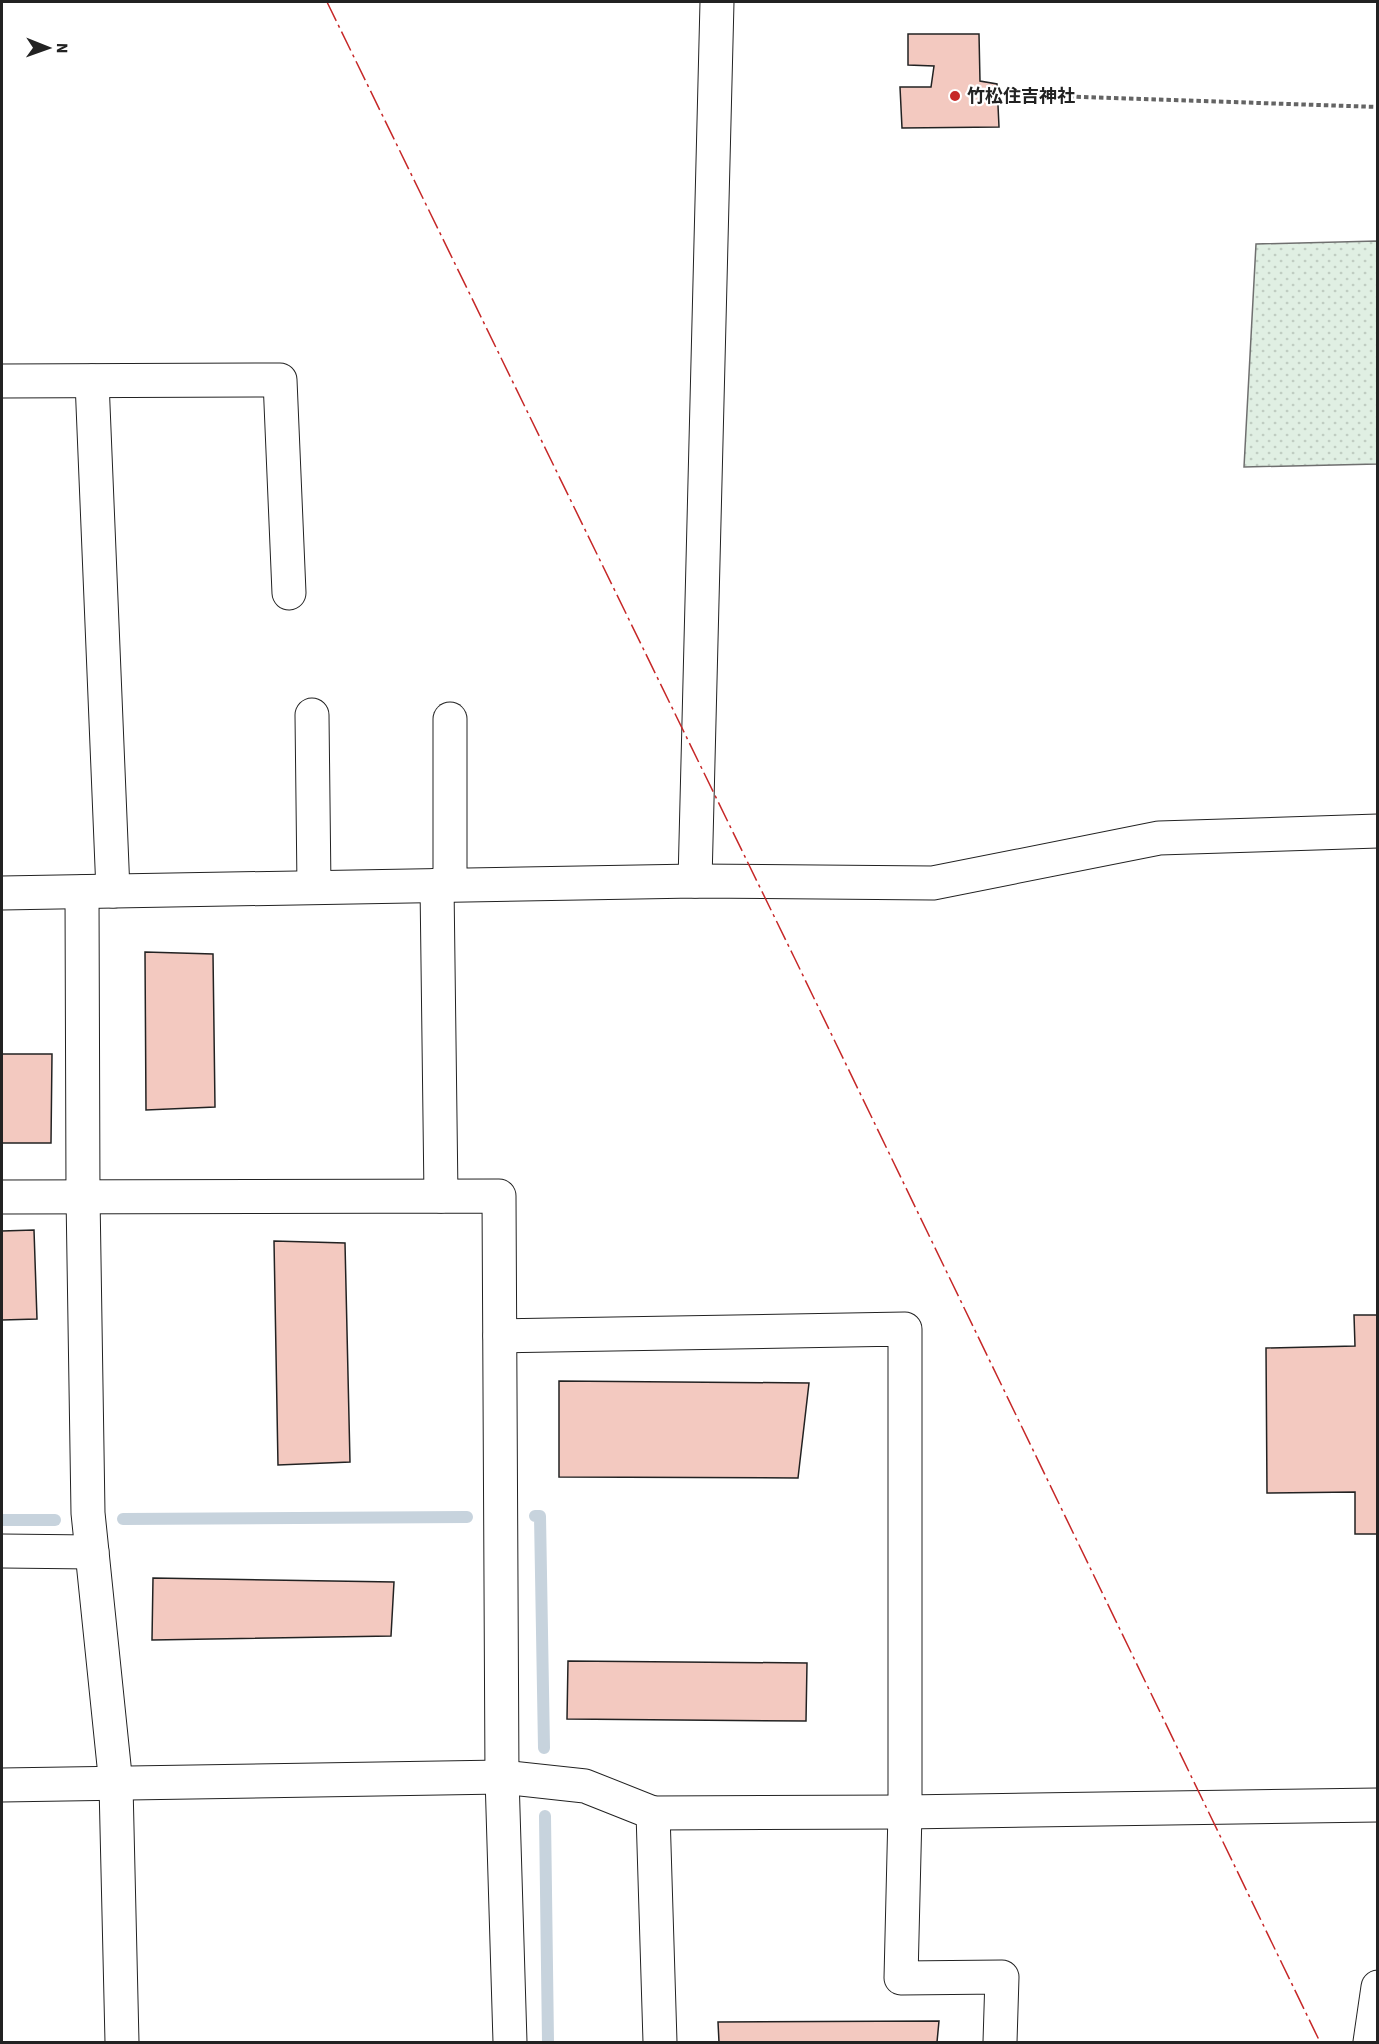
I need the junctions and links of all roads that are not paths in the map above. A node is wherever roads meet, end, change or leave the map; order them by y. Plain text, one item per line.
1 (717, 2) edge
2 (2, 381) edge
3 (92, 381) junction
4 (289, 593) dead end
5 (312, 715) dead end
6 (450, 719) dead end
7 (1377, 831) edge
8 (695, 881) junction
9 (444, 885) junction
10 (314, 887) junction
11 (97, 891) junction
12 (2, 893) edge
13 (82, 1196) junction
14 (441, 1196) junction
15 (2, 1197) edge
16 (500, 1336) junction
17 (2, 1551) edge
18 (92, 1552) junction
19 (502, 1777) junction
20 (2, 1785) edge
21 (116, 1785) junction
22 (1377, 1804) edge
23 (905, 1812) junction
24 (653, 1813) junction
25 (1377, 1987) edge
26 (122, 2043) edge
27 (510, 2043) edge
28 (660, 2043) edge
29 (1000, 2043) edge
30 (1370, 2043) edge

1 - 8 street
2 - 3 street
3 - 4 street
3 - 11 street
5 - 10 street
6 - 9 street
7 - 8 street
8 - 9 street
9 - 10 street
9 - 14 street
10 - 11 street
11 - 12 street
11 - 13 street
13 - 14 street
13 - 15 street
13 - 18 street
14 - 16 street
16 - 19 street
16 - 23 street
17 - 18 street
18 - 21 street
19 - 21 street
19 - 24 street
19 - 27 street
20 - 21 street
21 - 26 street
22 - 23 street
23 - 24 street
23 - 29 street
24 - 28 street
25 - 30 street

